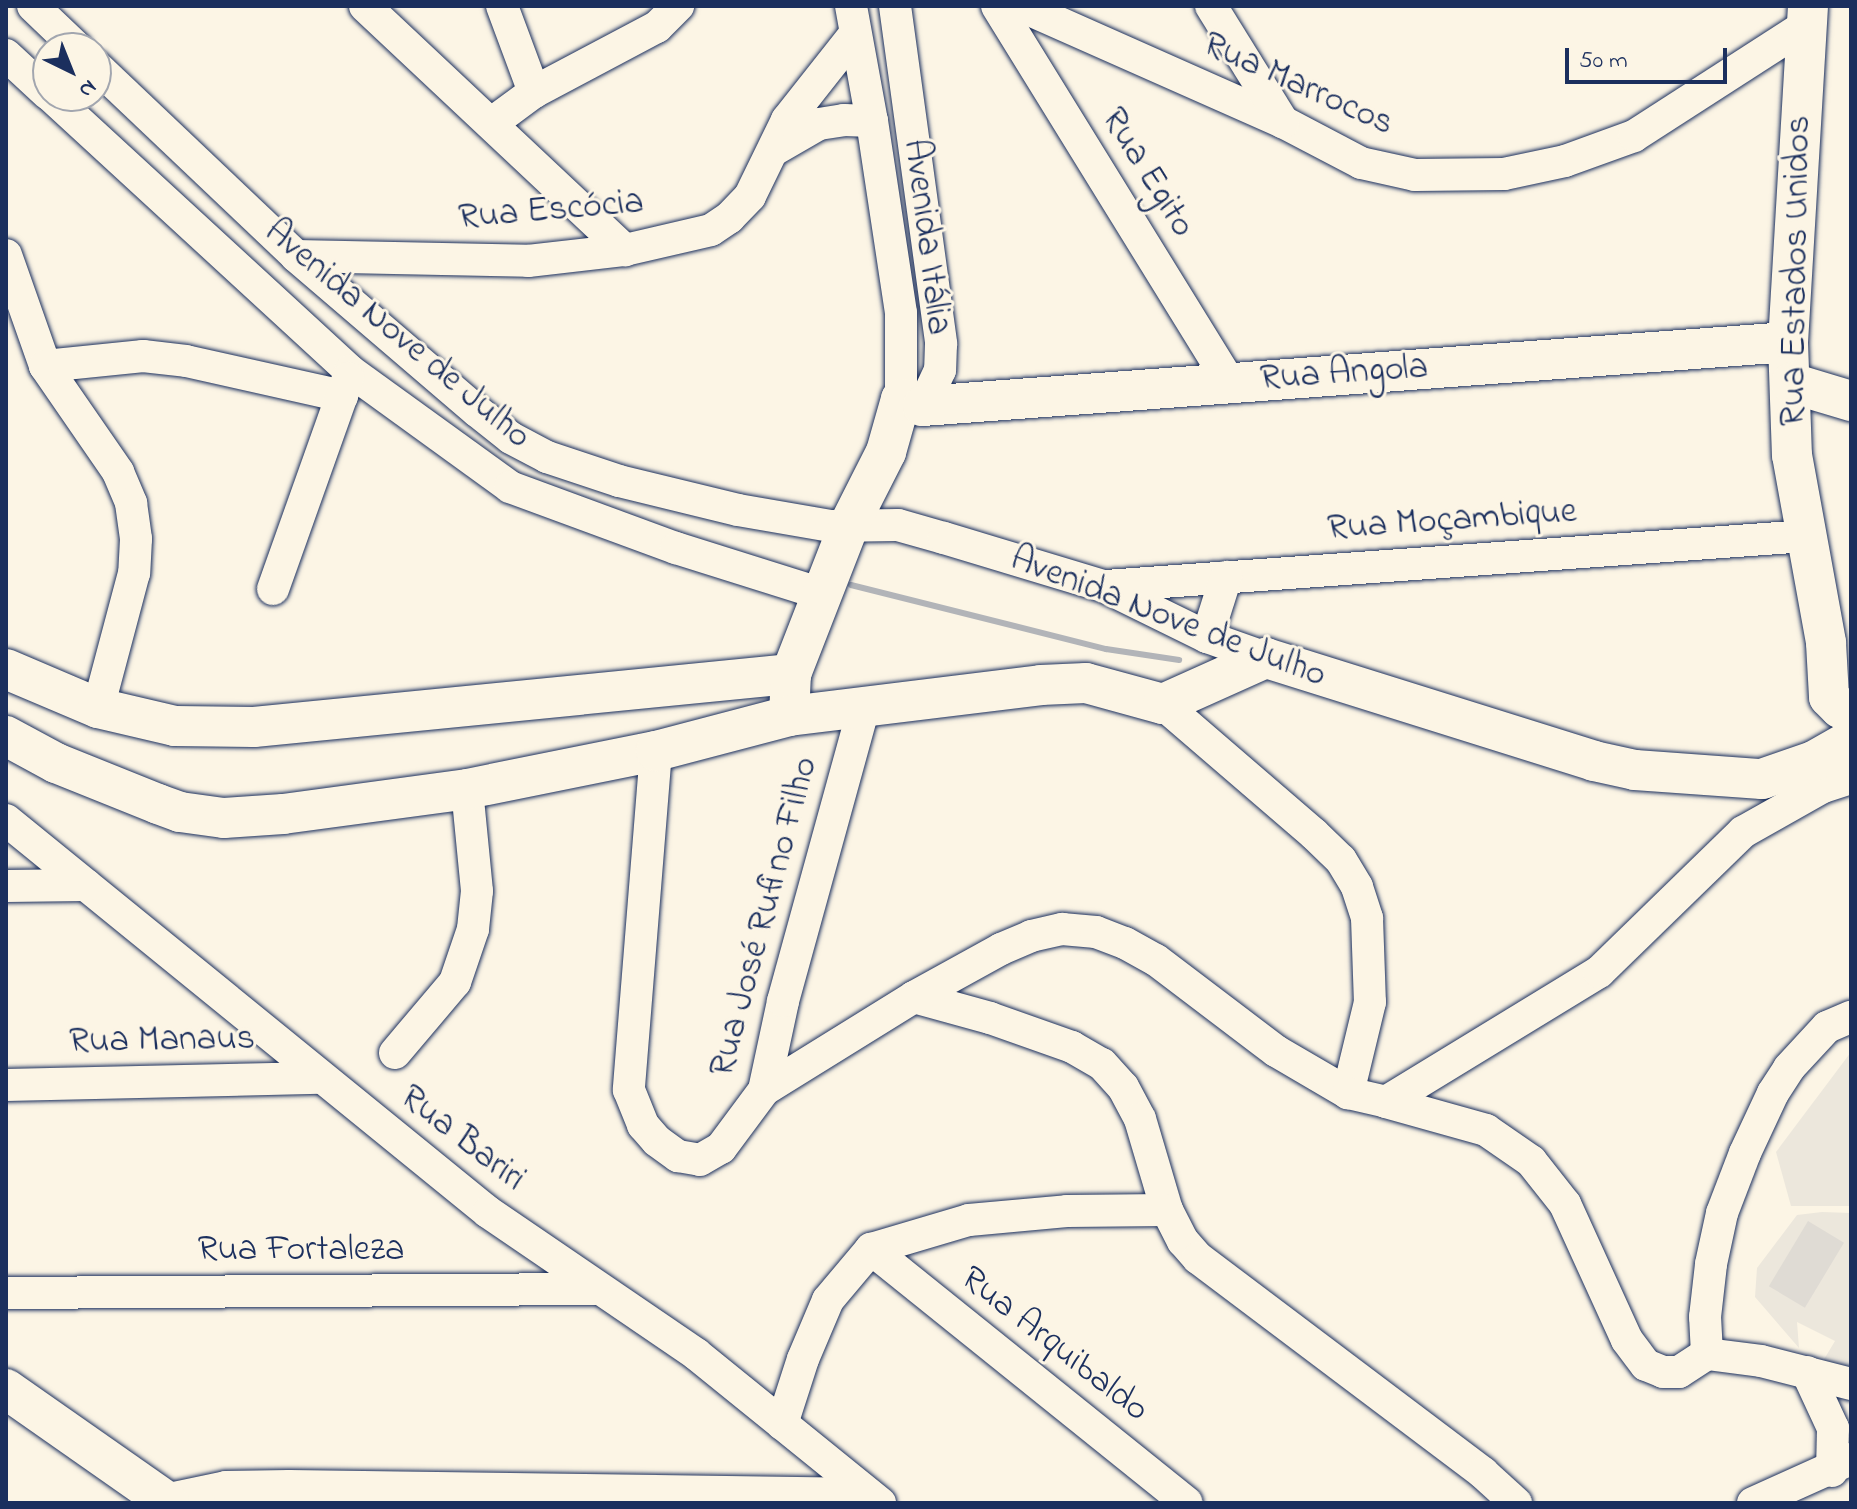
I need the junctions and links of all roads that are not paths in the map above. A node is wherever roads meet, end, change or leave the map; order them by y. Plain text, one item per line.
1 (33, 6) edge
2 (365, 6) edge
3 (502, 6) edge
4 (678, 6) edge
5 (895, 6) edge
6 (997, 6) edge
7 (1021, 6) edge
8 (1211, 6) edge
9 (1806, 16) edge
10 (853, 20) edge
11 (60, 32) edge
12 (6, 55) edge
13 (32, 79) edge
14 (112, 81) edge
15 (534, 92) junction
16 (66, 112) edge
17 (872, 121) junction
18 (1283, 122) junction
19 (492, 123) junction
20 (771, 151) junction
21 (625, 250) junction
22 (6, 255) edge
23 (296, 256) junction
24 (1788, 342) junction
25 (45, 366) junction
26 (1229, 382) junction
27 (1791, 383) junction
28 (346, 384) junction
29 (1851, 401) edge
30 (912, 403) junction
31 (850, 523) junction
32 (1807, 536) junction
33 (1226, 577) junction
34 (1103, 586) junction
35 (273, 589) dead end
36 (822, 594) junction
37 (1207, 637) junction
38 (1266, 658) junction
39 (13, 673) edge
40 (791, 674) junction
41 (1163, 704) junction
42 (91, 705) junction
43 (864, 707) junction
44 (1851, 711) edge
45 (789, 716) junction
46 (6, 718) edge
47 (6, 736) edge
48 (1851, 740) edge
49 (656, 751) junction
50 (56, 763) junction
51 (1830, 775) edge
52 (1740, 780) junction
53 (467, 789) junction
54 (6, 820) edge
55 (1743, 832) junction
56 (86, 885) junction
57 (6, 886) edge
58 (914, 997) junction
59 (1851, 1017) edge
60 (395, 1053) dead end
61 (320, 1078) junction
62 (6, 1085) edge
63 (764, 1090) junction
64 (1348, 1093) junction
65 (1386, 1102) junction
66 (1167, 1210) junction
67 (871, 1249) junction
68 (597, 1289) junction
69 (6, 1293) edge
70 (1707, 1354) junction
71 (1807, 1372) junction
72 (1851, 1384) edge
73 (6, 1389) edge
74 (782, 1424) junction
75 (1842, 1465) edge
76 (874, 1498) edge
77 (1510, 1499) edge
78 (167, 1502) edge
79 (1187, 1503) edge
80 (1753, 1503) edge

1 - 11 street
2 - 19 street
3 - 15 street
4 - 15 street
5 - 30 street, Avenida Itália
6 - 26 street, Rua Egito
7 - 18 street, Rua Marrocos
8 - 18 street
9 - 18 street, Rua Marrocos
9 - 24 main road, Rua Estados Unidos
10 - 17 street, Avenida Itália
10 - 20 street, Rua Escócia
12 - 13 street, Avenida Nove de Julho
14 - 23 street, Avenida Nove de Julho
15 - 19 street
16 - 28 street, Avenida Nove de Julho
17 - 20 street
17 - 30 street, Avenida Itália
19 - 21 street
20 - 21 street, Rua Escócia
21 - 23 street, Rua Escócia
22 - 25 street
23 - 31 street, Avenida Nove de Julho
24 - 26 main road, Rua Angola
24 - 27 main road, Rua Estados Unidos
25 - 28 street
25 - 42 street
26 - 30 main road, Rua Angola
27 - 29 main road
27 - 32 main road, Rua Estados Unidos
28 - 35 street
28 - 36 street, Avenida Nove de Julho
30 - 31 main road, Avenida Itália
31 - 34 street, Avenida Nove de Julho
31 - 36 main road, Avenida Itália
32 - 33 street, Rua Moçambique
32 - 44 main road, Rua Estados Unidos
33 - 34 street, Rua Moçambique
33 - 37 street
34 - 37 street, Avenida Nove de Julho
36 - 40 main road, Avenida Itália
37 - 38 street, Avenida Nove de Julho
38 - 41 main road
38 - 52 main road, Avenida Nove de Julho
39 - 42 main road
39 - 46 main road
40 - 42 main road
40 - 45 main road, Avenida Itália
41 - 43 main road
41 - 64 street
42 - 50 main road
43 - 45 main road
43 - 63 street, Rua José Rufino Filho
45 - 49 main road
47 - 50 main road
48 - 51 main road, Avenida Nove de Julho
49 - 53 main road
49 - 63 street, Rua José Rufino Filho
50 - 53 main road
51 - 52 main road, Avenida Nove de Julho
51 - 55 street
52 - 55 street
53 - 60 street
54 - 56 street, Rua Bariri
55 - 65 street
56 - 57 street
56 - 61 street, Rua Bariri
58 - 63 street
58 - 64 street
58 - 66 street
59 - 70 street
61 - 62 street, Rua Manaus
61 - 68 street, Rua Bariri
64 - 65 street
65 - 70 street
66 - 67 street
66 - 77 street
67 - 74 street
67 - 79 street, Rua Arquibaldo
68 - 69 street, Rua Fortaleza
68 - 74 street, Rua Bariri
70 - 71 street
71 - 72 street
71 - 75 street
73 - 78 main road
74 - 76 street, Rua Bariri
75 - 80 street
76 - 78 street

